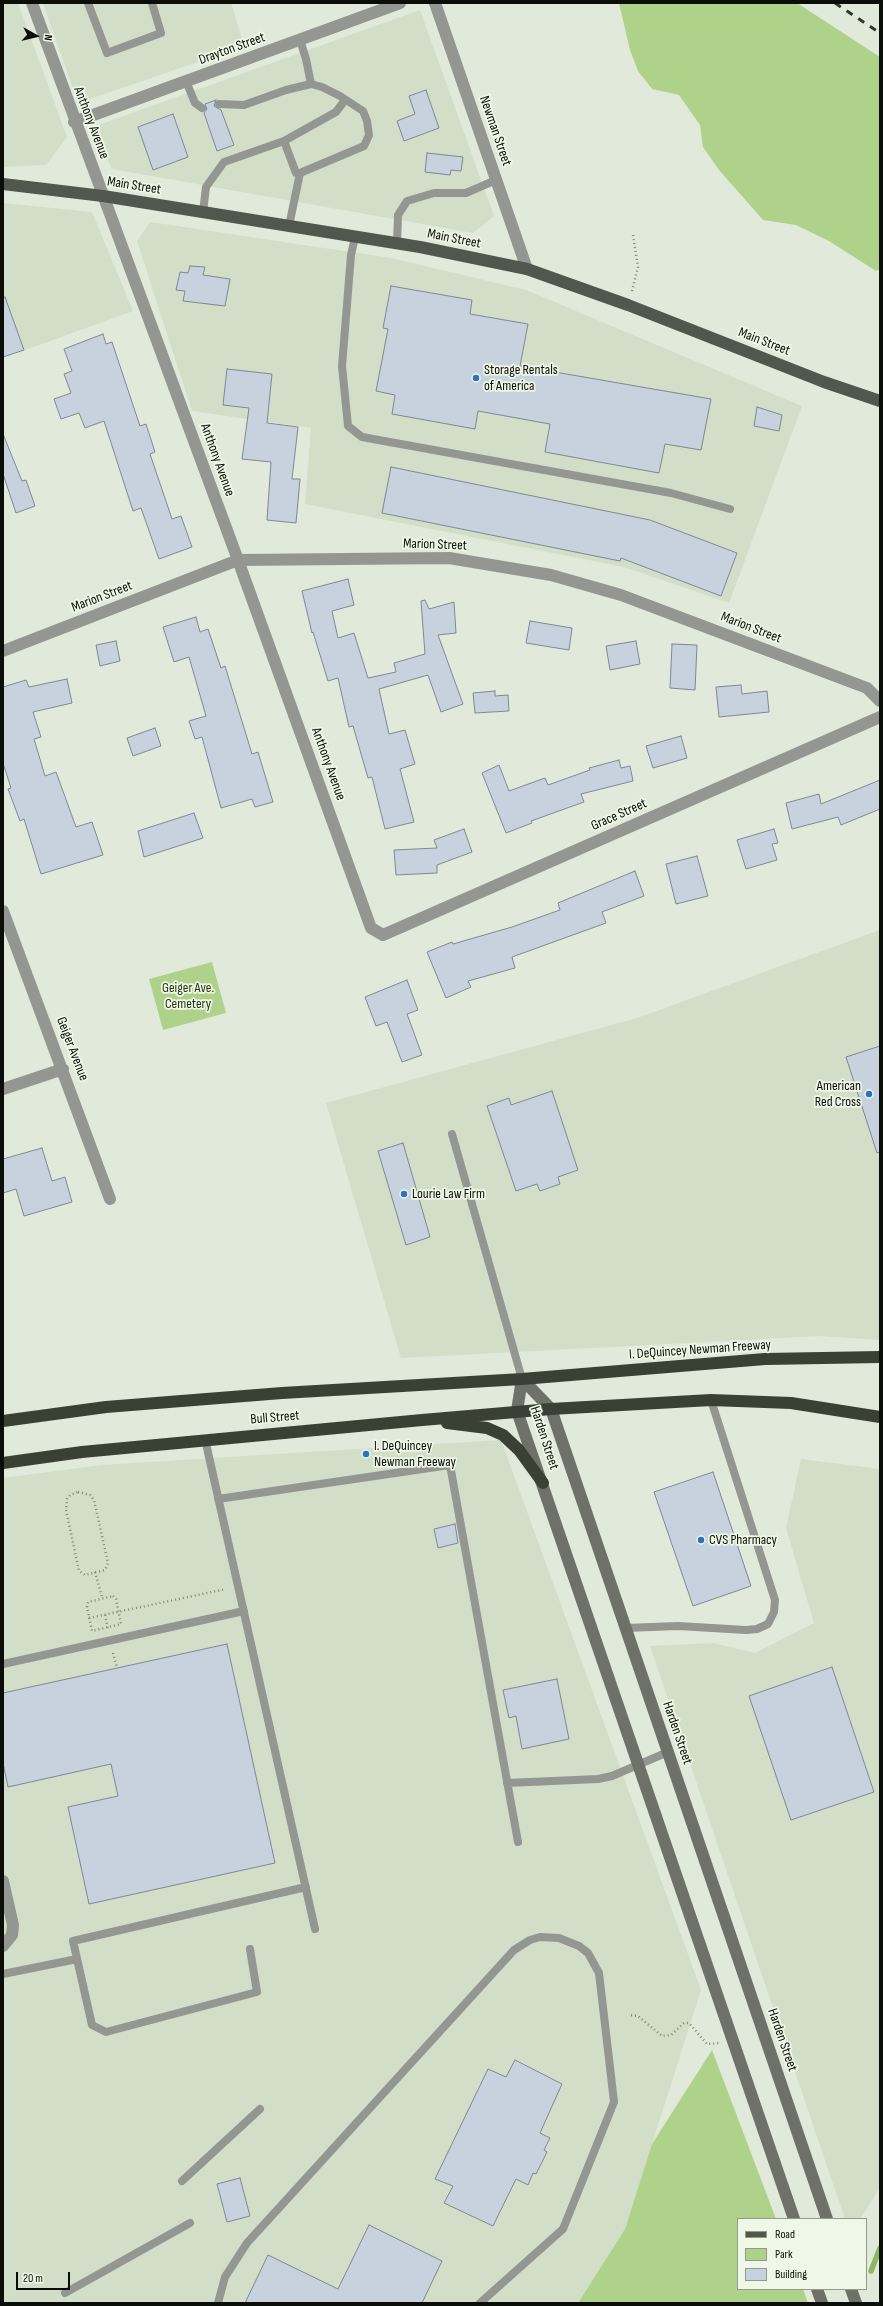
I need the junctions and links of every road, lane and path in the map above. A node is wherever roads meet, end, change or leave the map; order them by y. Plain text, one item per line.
1 (32, 3) edge
2 (88, 3) edge
3 (152, 3) edge
4 (400, 3) edge
5 (435, 3) edge
6 (300, 40) junction
7 (186, 81) junction
8 (311, 84) junction
9 (345, 100) junction
10 (219, 104) dead end
11 (202, 108) dead end
12 (74, 122) junction
13 (284, 141) junction
14 (300, 173) junction
15 (496, 180) junction
16 (3, 184) edge
17 (103, 196) junction
18 (203, 212) junction
19 (289, 226) junction
20 (633, 235) dead end
21 (355, 237) junction
22 (397, 244) junction
23 (527, 269) junction
24 (628, 305) junction
25 (880, 401) edge
26 (730, 509) dead end
27 (238, 560) junction
28 (3, 651) edge
29 (880, 700) edge
30 (880, 717) edge
31 (3, 911) edge
32 (371, 928) joint
33 (63, 1069) junction
34 (3, 1089) edge
35 (452, 1134) dead end
36 (110, 1199) dead end
37 (880, 1358) edge
38 (522, 1379) junction
39 (711, 1400) junction
40 (551, 1409) junction
41 (517, 1412) junction
42 (880, 1417) edge
43 (422, 1420) junction
44 (3, 1421) edge
45 (205, 1439) junction
46 (3, 1463) edge
47 (543, 1483) junction
48 (218, 1499) junction
49 (95, 1572) junction
50 (238, 1586) junction
51 (102, 1597) junction
52 (244, 1612) junction
53 (119, 1613) junction
54 (89, 1618) junction
55 (121, 1624) dead end
56 (625, 1628) junction
57 (92, 1631) dead end
58 (3, 1664) edge
59 (668, 1752) junction
60 (639, 1764) junction
61 (507, 1783) junction
62 (518, 1842) dead end
63 (3, 1881) edge
64 (306, 1887) junction
65 (315, 1929) dead end
66 (3, 1946) edge
67 (250, 1949) dead end
68 (77, 1959) junction
69 (3, 1974) edge
70 (631, 2016) dead end
71 (719, 2043) dead end
72 (260, 2108) dead end
73 (182, 2181) dead end
74 (794, 2218) edge
75 (827, 2218) edge
76 (190, 2222) dead end
77 (818, 2290) edge
78 (851, 2290) edge
79 (65, 2293) dead end
80 (218, 2303) edge
81 (480, 2303) edge
82 (822, 2303) edge
83 (856, 2303) edge

1 - 12 street, Anthony Avenue
2 - 3 lane
4 - 6 street, Drayton Street
5 - 15 street, Newman Street
6 - 7 street, Drayton Street
6 - 8 lane
7 - 11 lane
7 - 12 street, Drayton Street
8 - 9 lane
8 - 10 lane
9 - 13 lane
9 - 14 lane
12 - 17 street, Anthony Avenue
13 - 14 lane
13 - 18 lane
14 - 19 lane
15 - 22 lane
15 - 23 street, Newman Street
16 - 17 main road, Main Street
17 - 18 main road, Main Street
17 - 27 street, Anthony Avenue
18 - 19 main road, Main Street
19 - 21 main road, Main Street
20 - 24 path
21 - 22 main road, Main Street
21 - 26 lane
22 - 23 main road, Main Street
23 - 24 main road, Main Street
24 - 25 main road, Main Street
27 - 28 street, Marion Street
27 - 29 street, Marion Street
27 - 32 street, Anthony Avenue
30 - 32 street, Grace Street
31 - 33 street, Geiger Avenue
33 - 34 street
33 - 36 street, Geiger Avenue
35 - 38 lane
37 - 38 highway, I. DeQuincey Newman Freeway
38 - 40 main road, Harden Street
38 - 41 main road, Harden Street
38 - 44 highway, Bull Street
39 - 40 highway
39 - 42 highway
39 - 56 lane
40 - 41 highway, Bull Street
40 - 56 main road, Harden Street
41 - 43 highway, Bull Street
41 - 47 main road, Harden Street
43 - 45 highway, Bull Street
43 - 47 highway
45 - 46 highway, Bull Street
45 - 48 lane
47 - 60 main road, Harden Street
48 - 50 lane
48 - 61 lane
49 - 49 path
49 - 51 path
50 - 52 lane
50 - 53 path
51 - 53 path
51 - 54 path
52 - 58 lane
52 - 64 lane
53 - 54 path
53 - 55 path
54 - 57 path
56 - 59 main road, Harden Street
59 - 60 lane
59 - 75 main road, Harden Street
60 - 61 lane
60 - 74 main road, Harden Street
61 - 62 lane
63 - 66 street
64 - 65 lane
64 - 68 lane
67 - 68 lane
68 - 69 lane
70 - 71 path
72 - 73 lane
76 - 79 lane
77 - 82 main road
78 - 83 main road
80 - 81 lane

